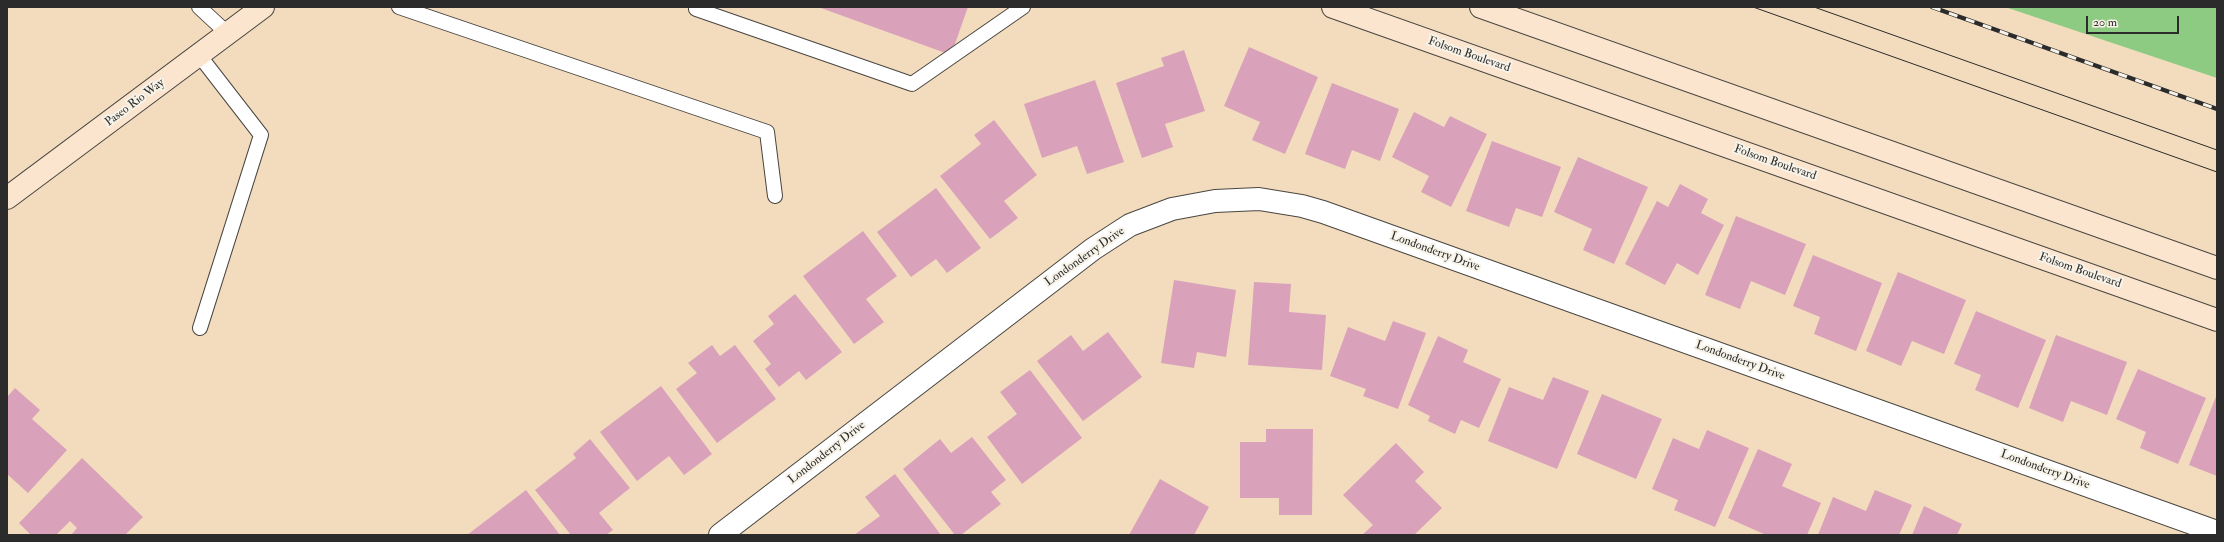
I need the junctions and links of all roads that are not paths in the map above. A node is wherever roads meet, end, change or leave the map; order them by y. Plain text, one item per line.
1 (199, 7) edge
2 (262, 7) edge
3 (398, 7) edge
4 (1023, 7) edge
5 (1333, 7) edge
6 (1480, 7) edge
7 (696, 10) dead end
8 (227, 33) junction
9 (199, 55) junction
10 (775, 196) dead end
11 (7, 198) edge
12 (2217, 268) edge
13 (2217, 320) edge
14 (200, 328) dead end
15 (2217, 532) edge
16 (720, 535) edge

1 - 8 lane
2 - 8 main road, Paseo Rio Way
3 - 10 lane
4 - 7 lane
5 - 13 main road, Folsom Boulevard
6 - 12 main road
8 - 9 main road, Paseo Rio Way
9 - 11 main road, Paseo Rio Way
9 - 14 lane
15 - 16 street, Londonderry Drive

